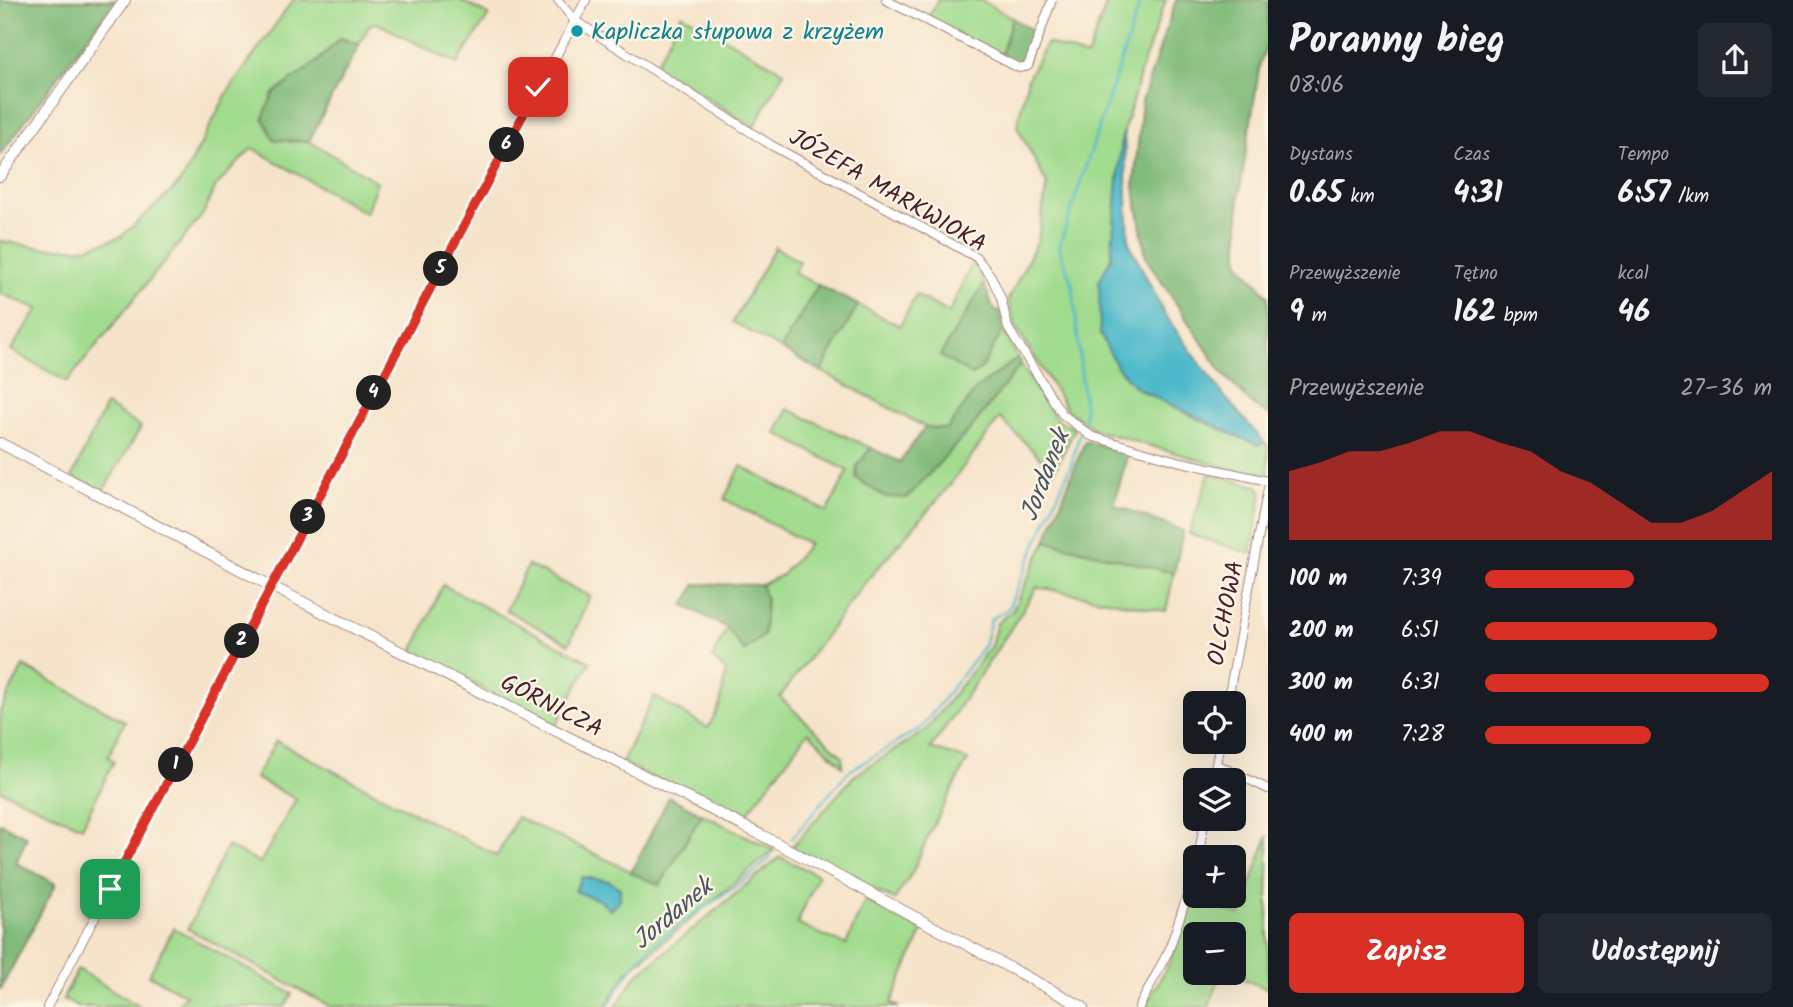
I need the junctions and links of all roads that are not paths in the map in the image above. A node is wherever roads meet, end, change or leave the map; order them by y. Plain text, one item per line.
1 (125, 0) edge
2 (558, 0) edge
3 (586, 0) edge
4 (886, 0) edge
5 (1052, 0) edge
6 (574, 20) junction
7 (0, 176) edge
8 (0, 443) edge
9 (1268, 481) edge
10 (1268, 488) edge
11 (271, 586) junction
12 (1229, 691) edge
13 (1218, 754) edge
14 (1216, 764) junction
15 (1215, 768) edge
16 (1268, 789) edge
17 (1183, 908) edge
18 (47, 1007) edge
19 (1083, 1007) edge
20 (1139, 1007) edge

1 - 7 street
2 - 6 street, JÓZEFA MARKWIOKA
3 - 6 street
4 - 5 street
6 - 9 street, JÓZEFA MARKWIOKA
6 - 11 street
8 - 11 street, GÓRNICZA
10 - 12 street, OLCHOWA
11 - 18 street
11 - 19 street, GÓRNICZA
13 - 14 street
14 - 15 street
14 - 16 street
17 - 20 street

